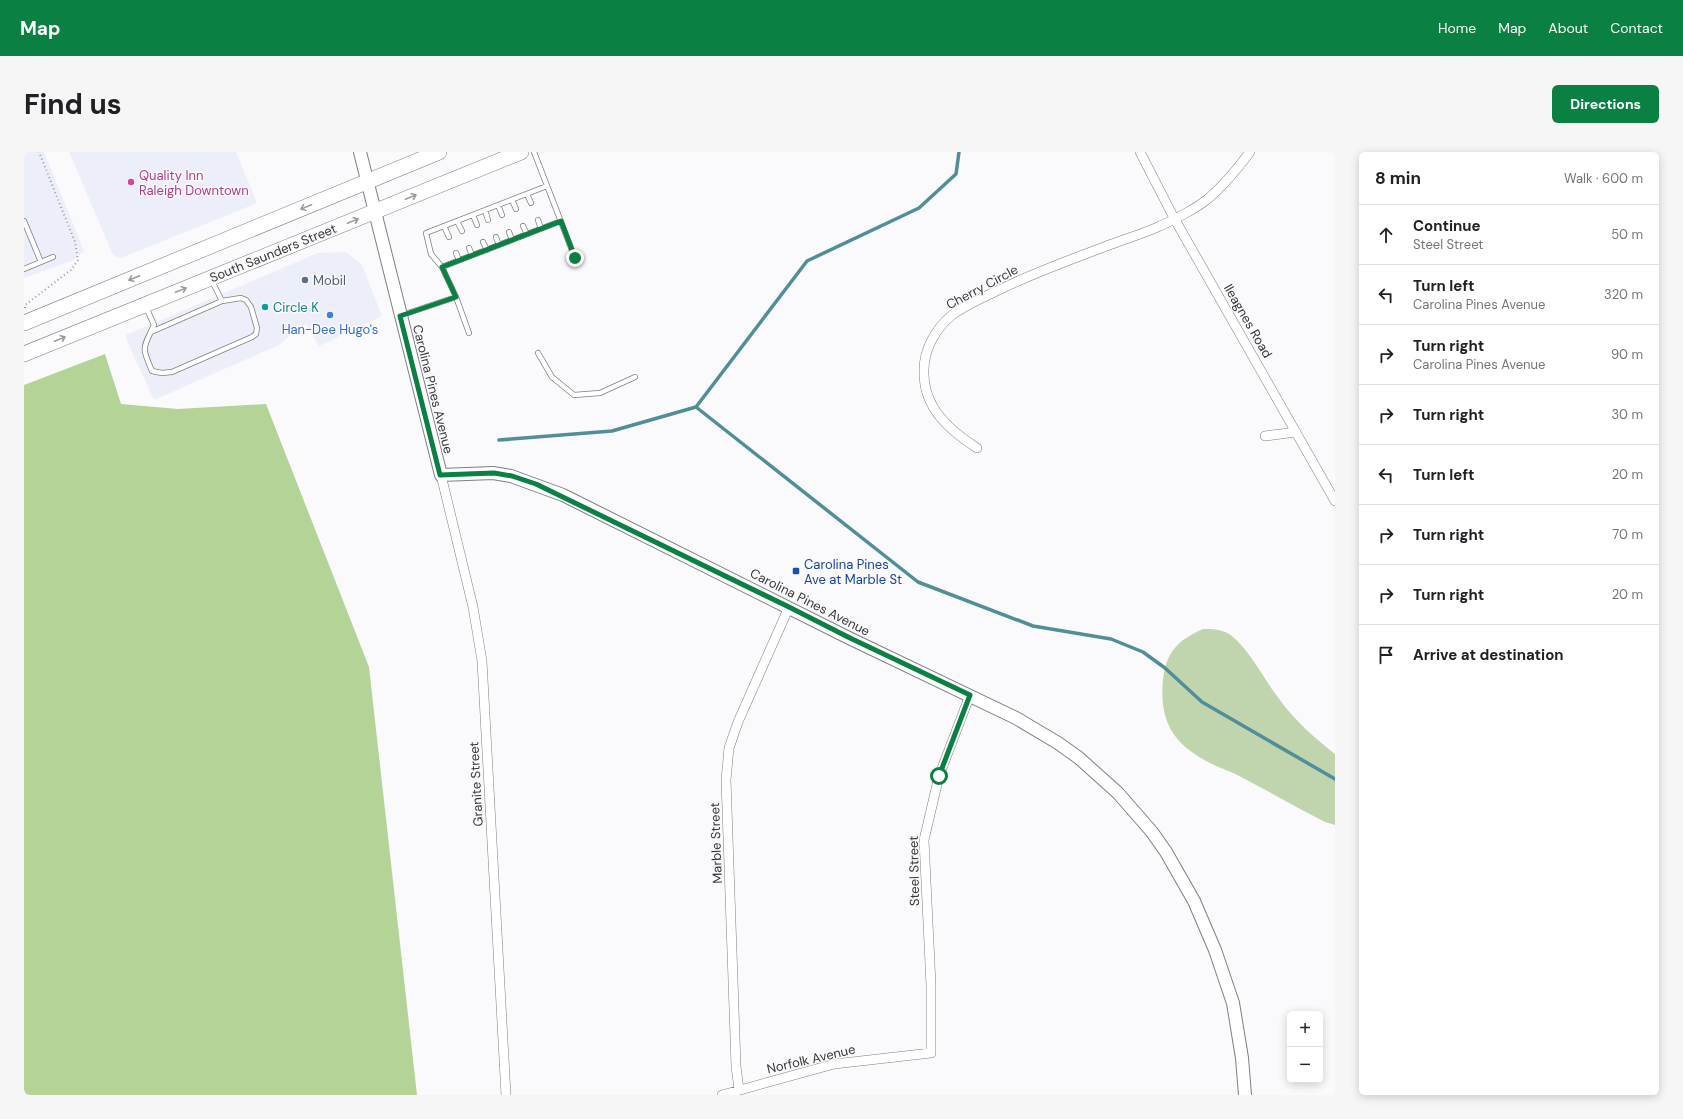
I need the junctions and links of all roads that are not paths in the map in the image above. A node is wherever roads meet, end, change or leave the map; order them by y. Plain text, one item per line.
1 (360, 152) edge
2 (439, 152) edge
3 (521, 152) edge
4 (534, 152) edge
5 (1140, 152) edge
6 (1250, 152) edge
7 (420, 156) edge
8 (368, 181) junction
9 (547, 186) junction
10 (527, 194) junction
11 (512, 200) junction
12 (531, 203) dead end
13 (498, 205) junction
14 (516, 209) dead end
15 (484, 210) junction
16 (375, 212) junction
17 (473, 215) junction
18 (502, 215) dead end
19 (1174, 218) junction
20 (488, 220) dead end
21 (538, 220) dead end
22 (24, 221) edge
23 (457, 221) junction
24 (561, 221) junction
25 (477, 225) dead end
26 (444, 226) junction
27 (523, 226) dead end
28 (541, 229) junction
29 (462, 231) dead end
30 (509, 232) dead end
31 (527, 234) junction
32 (449, 237) dead end
33 (496, 237) dead end
34 (512, 240) junction
35 (483, 242) dead end
36 (499, 245) junction
37 (469, 248) dead end
38 (486, 250) junction
39 (456, 253) dead end
40 (472, 255) junction
41 (54, 257) dead end
42 (575, 258) dead end
43 (459, 260) junction
44 (41, 262) junction
45 (442, 267) junction
46 (24, 269) edge
47 (211, 278) junction
48 (456, 297) junction
49 (222, 301) junction
50 (145, 305) junction
51 (24, 316) edge
52 (400, 316) junction
53 (150, 332) junction
54 (469, 333) dead end
55 (538, 353) dead end
56 (24, 354) edge
57 (635, 377) dead end
58 (1296, 432) junction
59 (1265, 436) dead end
60 (977, 448) dead end
61 (440, 475) junction
62 (1335, 501) edge
63 (789, 607) junction
64 (970, 695) junction
65 (931, 1053) joint
66 (739, 1090) junction
67 (506, 1095) edge
68 (722, 1095) edge
69 (1245, 1095) edge

1 - 8 street, Carolina Pines Avenue
2 - 7 highway
16 -> 3 highway, South Saunders Street
4 - 9 lane
5 - 19 street, Ileagnes Road
6 - 19 street, Cherry Circle
7 - 8 highway
8 - 16 street, Carolina Pines Avenue
8 -> 51 highway
9 - 10 lane
9 - 24 lane
10 - 11 lane
10 - 12 lane
11 - 13 lane
11 - 14 lane
13 - 15 lane
13 - 18 lane
15 - 17 lane
15 - 20 lane
47 -> 16 highway, South Saunders Street
16 - 52 street, Carolina Pines Avenue
17 - 23 lane
17 - 25 lane
19 - 58 street, Ileagnes Road
19 - 60 street, Cherry Circle
21 - 28 lane
22 - 44 lane
23 - 26 lane
23 - 29 lane
24 - 28 lane
24 - 42 lane
26 - 32 lane
26 - 45 lane
27 - 31 lane
28 - 31 lane
30 - 34 lane
31 - 34 lane
33 - 36 lane
34 - 36 lane
35 - 38 lane
36 - 38 lane
37 - 40 lane
38 - 40 lane
39 - 43 lane
40 - 43 lane
41 - 44 lane
43 - 45 lane
44 - 46 lane
45 - 48 lane
47 - 49 lane
50 -> 47 highway, South Saunders Street
48 - 52 lane
48 - 54 lane
49 - 53 lane
49 - 53 lane
50 - 53 lane
56 -> 50 highway, South Saunders Street
52 - 61 street, Carolina Pines Avenue
55 - 57 lane
58 - 59 street
58 - 62 street, Ileagnes Road
61 - 63 street, Carolina Pines Avenue
61 - 67 street, Granite Street
63 - 64 street, Carolina Pines Avenue
63 - 66 street, Marble Street
64 - 65 street, Steel Street
64 - 69 street, Carolina Pines Avenue
65 - 66 street, Norfolk Avenue
66 - 68 street, Norfolk Avenue

